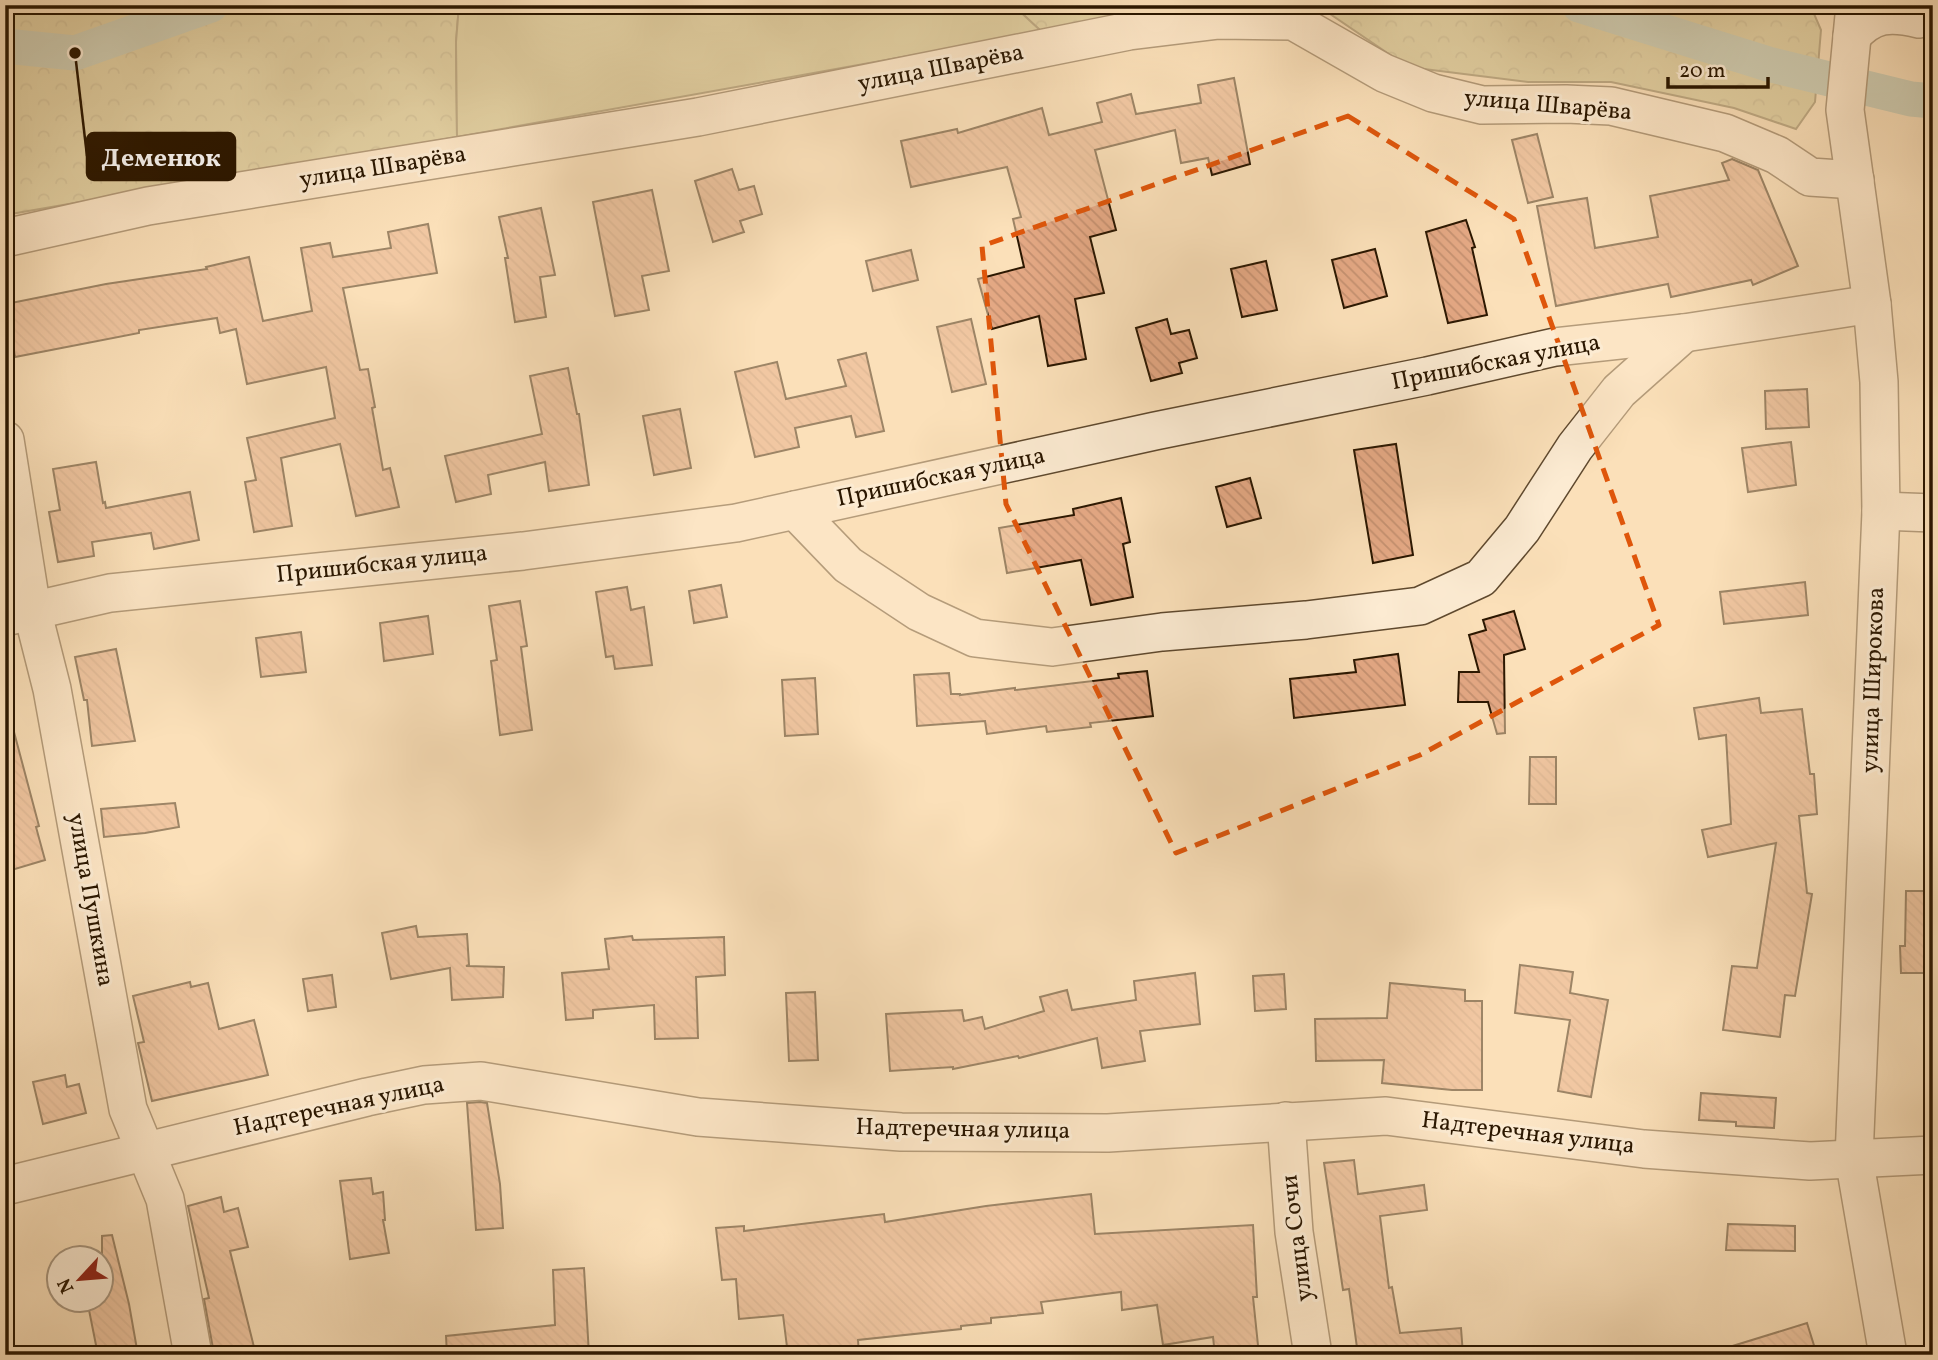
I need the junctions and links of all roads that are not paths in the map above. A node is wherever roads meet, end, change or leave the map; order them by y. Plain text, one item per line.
1 (1853, 21) edge
2 (1921, 22) edge
3 (1855, 180) junction
4 (5, 238) edge
5 (1872, 304) junction
6 (1684, 333) junction
7 (5, 440) edge
8 (795, 510) junction
9 (1881, 511) junction
10 (1933, 513) edge
11 (18, 613) edge
12 (1286, 1121) junction
13 (144, 1151) junction
14 (1933, 1155) edge
15 (1854, 1158) junction
16 (5, 1186) edge
17 (193, 1355) edge
18 (1313, 1355) edge
19 (1888, 1355) edge

1 - 2 street
1 - 3 street, улица Широкова
3 - 4 street, улица Шварёва
3 - 5 street, улица Широкова
5 - 6 street, Пришибская улица
5 - 9 street, улица Широкова
6 - 8 street, Пришибская улица
6 - 8 street
7 - 11 street, улица Пушкина
8 - 11 street, Пришибская улица
9 - 10 street
9 - 15 street, улица Широкова
11 - 13 street, улица Пушкина
12 - 13 street, Надтеречная улица
12 - 15 street, Надтеречная улица
12 - 18 street, улица Сочи
13 - 16 street, Надтеречная улица
13 - 17 street, улица Пушкина
14 - 15 street, Надтеречная улица
15 - 19 street, улица Широкова

